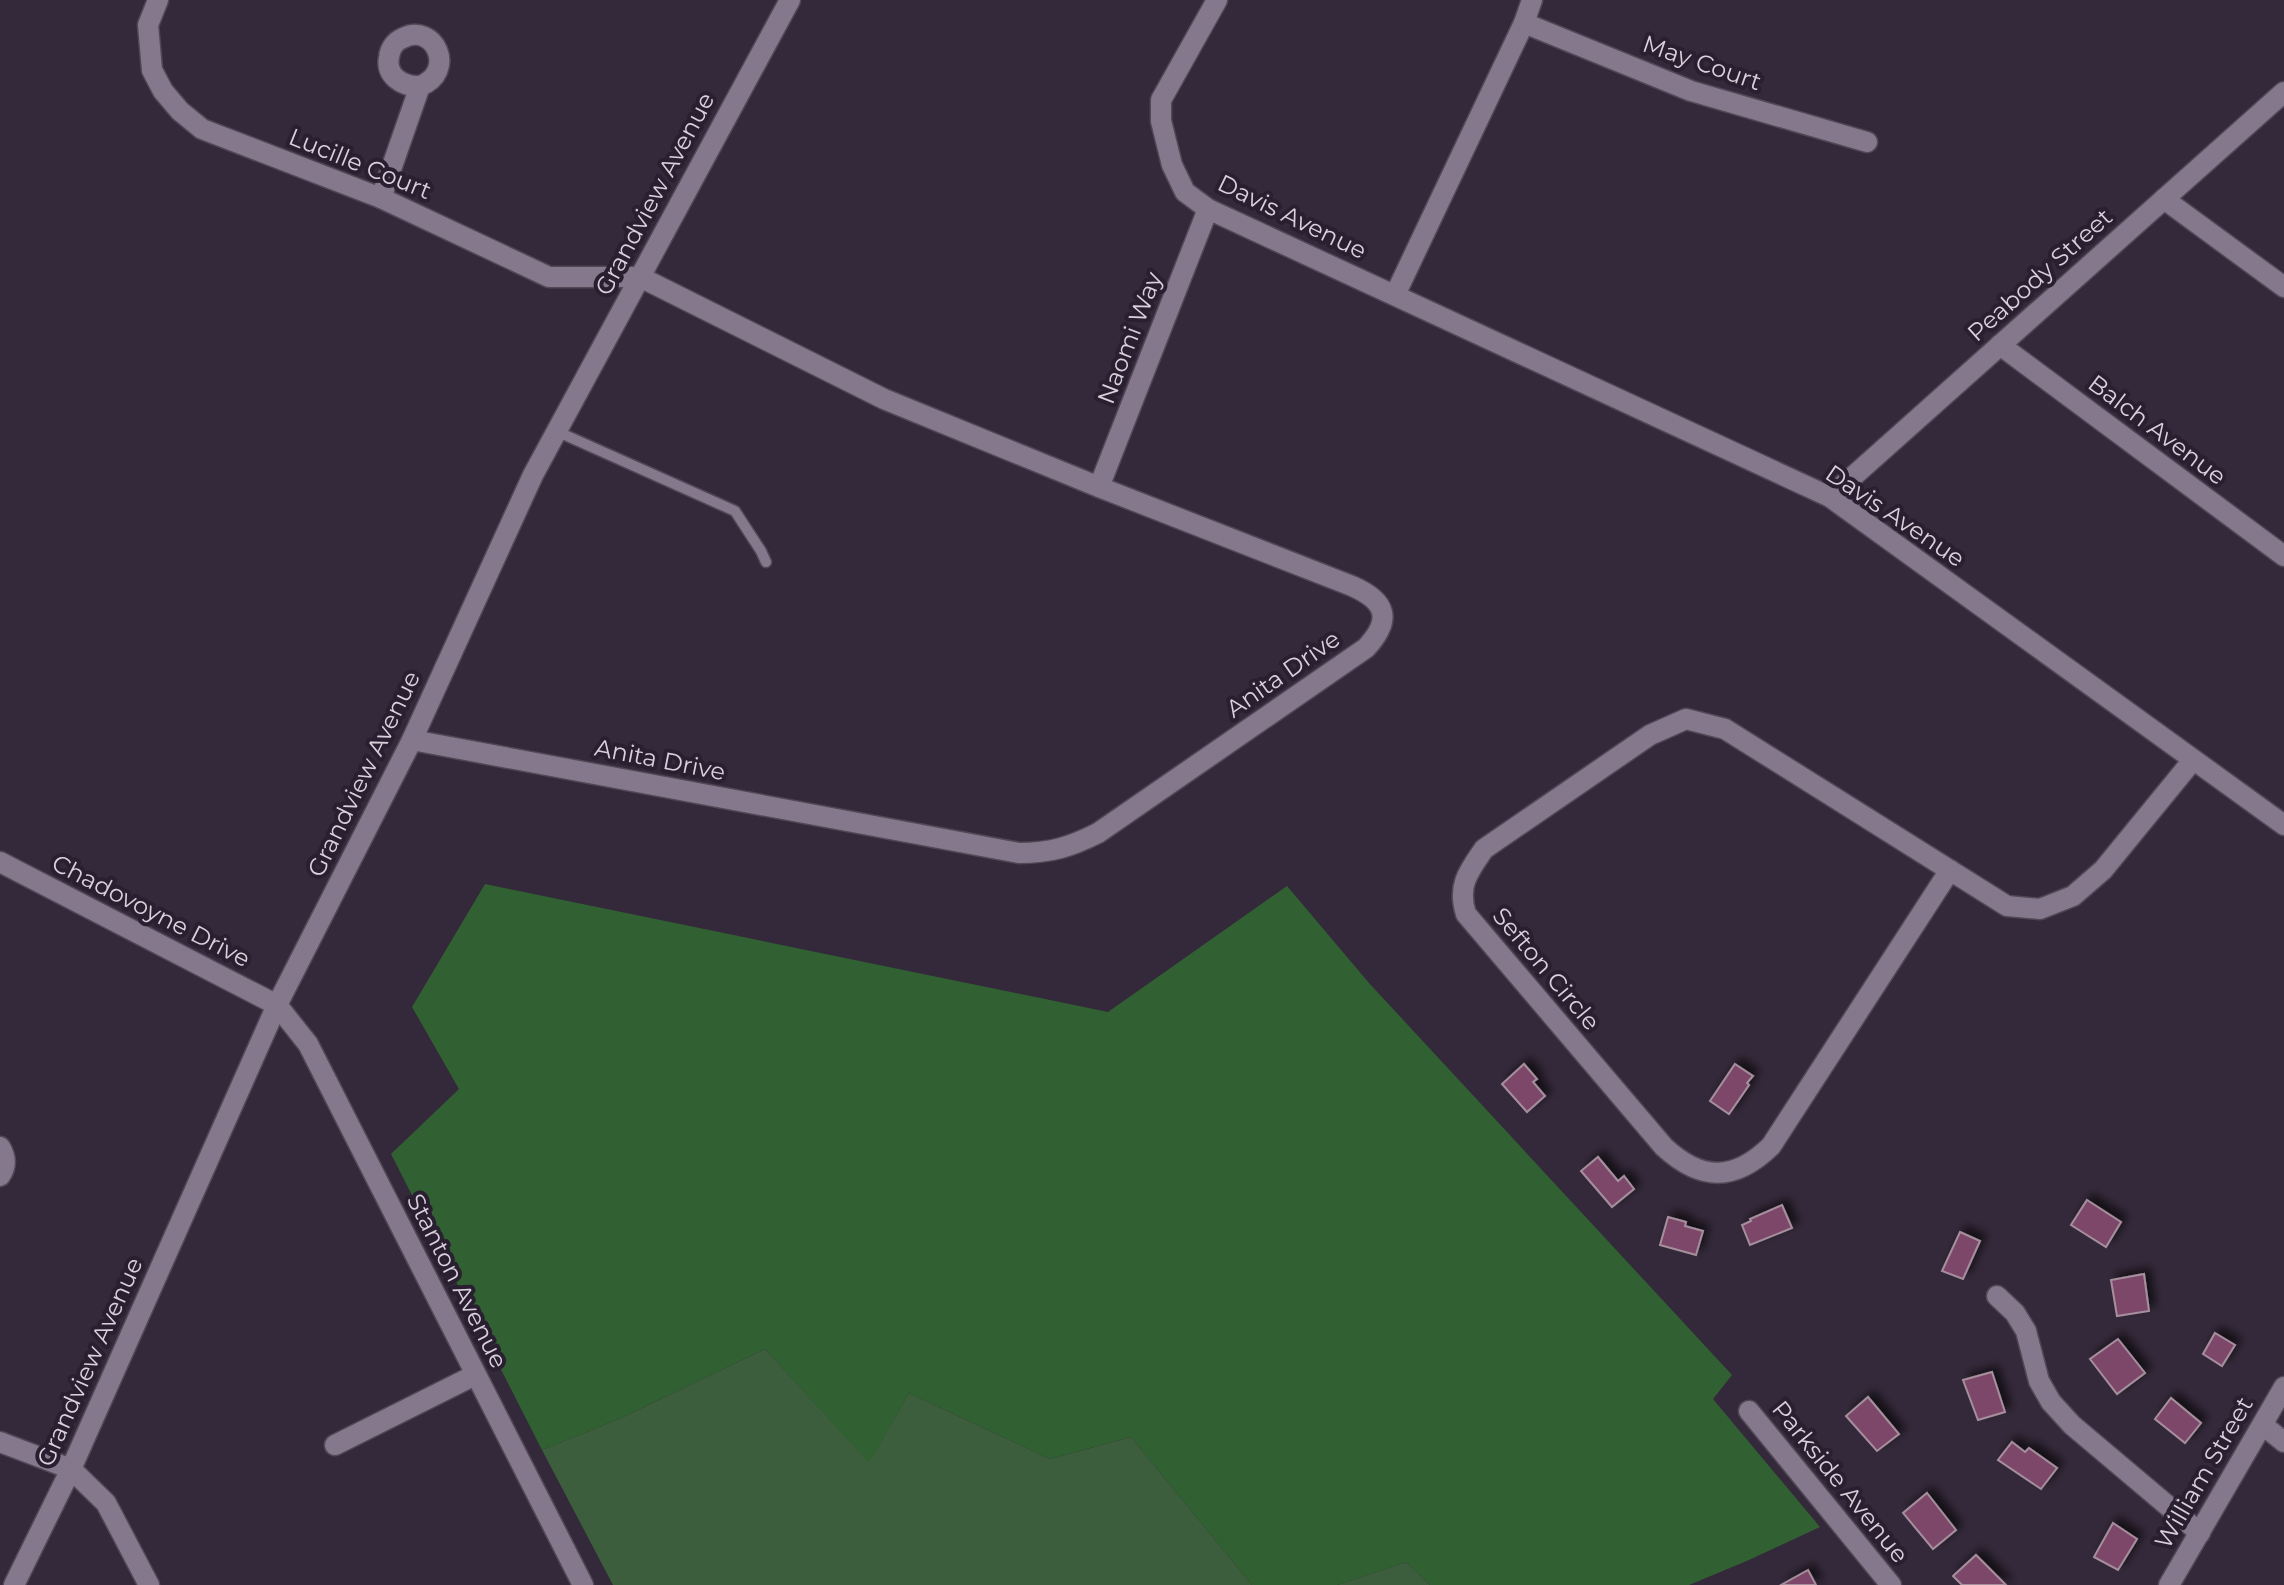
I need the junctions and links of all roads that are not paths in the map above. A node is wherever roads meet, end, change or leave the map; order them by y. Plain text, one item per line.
1 (158, 0) edge
2 (790, 0) edge
3 (1217, 0) edge
4 (1532, 0) edge
5 (1524, 23) junction
6 (420, 86) dead end
7 (2284, 92) edge
8 (1867, 142) dead end
9 (381, 198) junction
10 (2164, 199) junction
11 (1208, 209) junction
12 (640, 277) junction
13 (2284, 287) edge
14 (1395, 295) junction
15 (2000, 345) junction
16 (556, 431) junction
17 (1099, 487) junction
18 (1830, 497) junction
19 (2284, 556) edge
20 (766, 562) dead end
21 (412, 740) junction
22 (2193, 760) junction
23 (2284, 825) edge
24 (0, 862) edge
25 (1950, 870) junction
26 (277, 1005) junction
27 (0, 1147) edge
28 (0, 1176) edge
29 (1997, 1296) dead end
30 (475, 1375) junction
31 (2284, 1387) edge
32 (1749, 1411) dead end
33 (2263, 1425) junction
34 (0, 1442) edge
35 (2284, 1442) edge
36 (335, 1445) dead end
37 (71, 1469) junction
38 (2200, 1533) junction
39 (14, 1585) edge
40 (149, 1585) edge
41 (583, 1585) edge
42 (1891, 1585) edge
43 (2169, 1585) edge

1 - 9 street, Lucille Court
2 - 12 street, Grandview Avenue
3 - 11 street, Davis Avenue
4 - 5 street
5 - 8 street, May Court
5 - 14 street
6 - 9 street
7 - 10 street, Peabody Street
9 - 12 street, Lucille Court
10 - 13 street
10 - 15 street, Peabody Street
11 - 14 street, Davis Avenue
11 - 17 street, Naomi Way
12 - 16 street, Grandview Avenue
12 - 17 street, Anita Drive
14 - 18 street, Davis Avenue
15 - 18 street, Peabody Street
15 - 19 street, Balch Avenue
16 - 20 lane
16 - 21 street, Grandview Avenue
17 - 21 street, Anita Drive
18 - 22 street, Davis Avenue
21 - 26 street, Grandview Avenue
22 - 23 street, Davis Avenue
22 - 25 street, Sefton Circle
24 - 26 street, Chadovoyne Drive
25 - 25 street, Sefton Circle
26 - 30 street, Stanton Avenue
26 - 37 street, Grandview Avenue
27 - 28 street
29 - 38 street
30 - 36 street
30 - 41 street, Stanton Avenue
31 - 33 street, William Street
32 - 42 street, Parkside Avenue
33 - 35 street
33 - 38 street, William Street
34 - 37 street
37 - 39 street, Grandview Avenue
37 - 40 street
38 - 43 street, William Street

